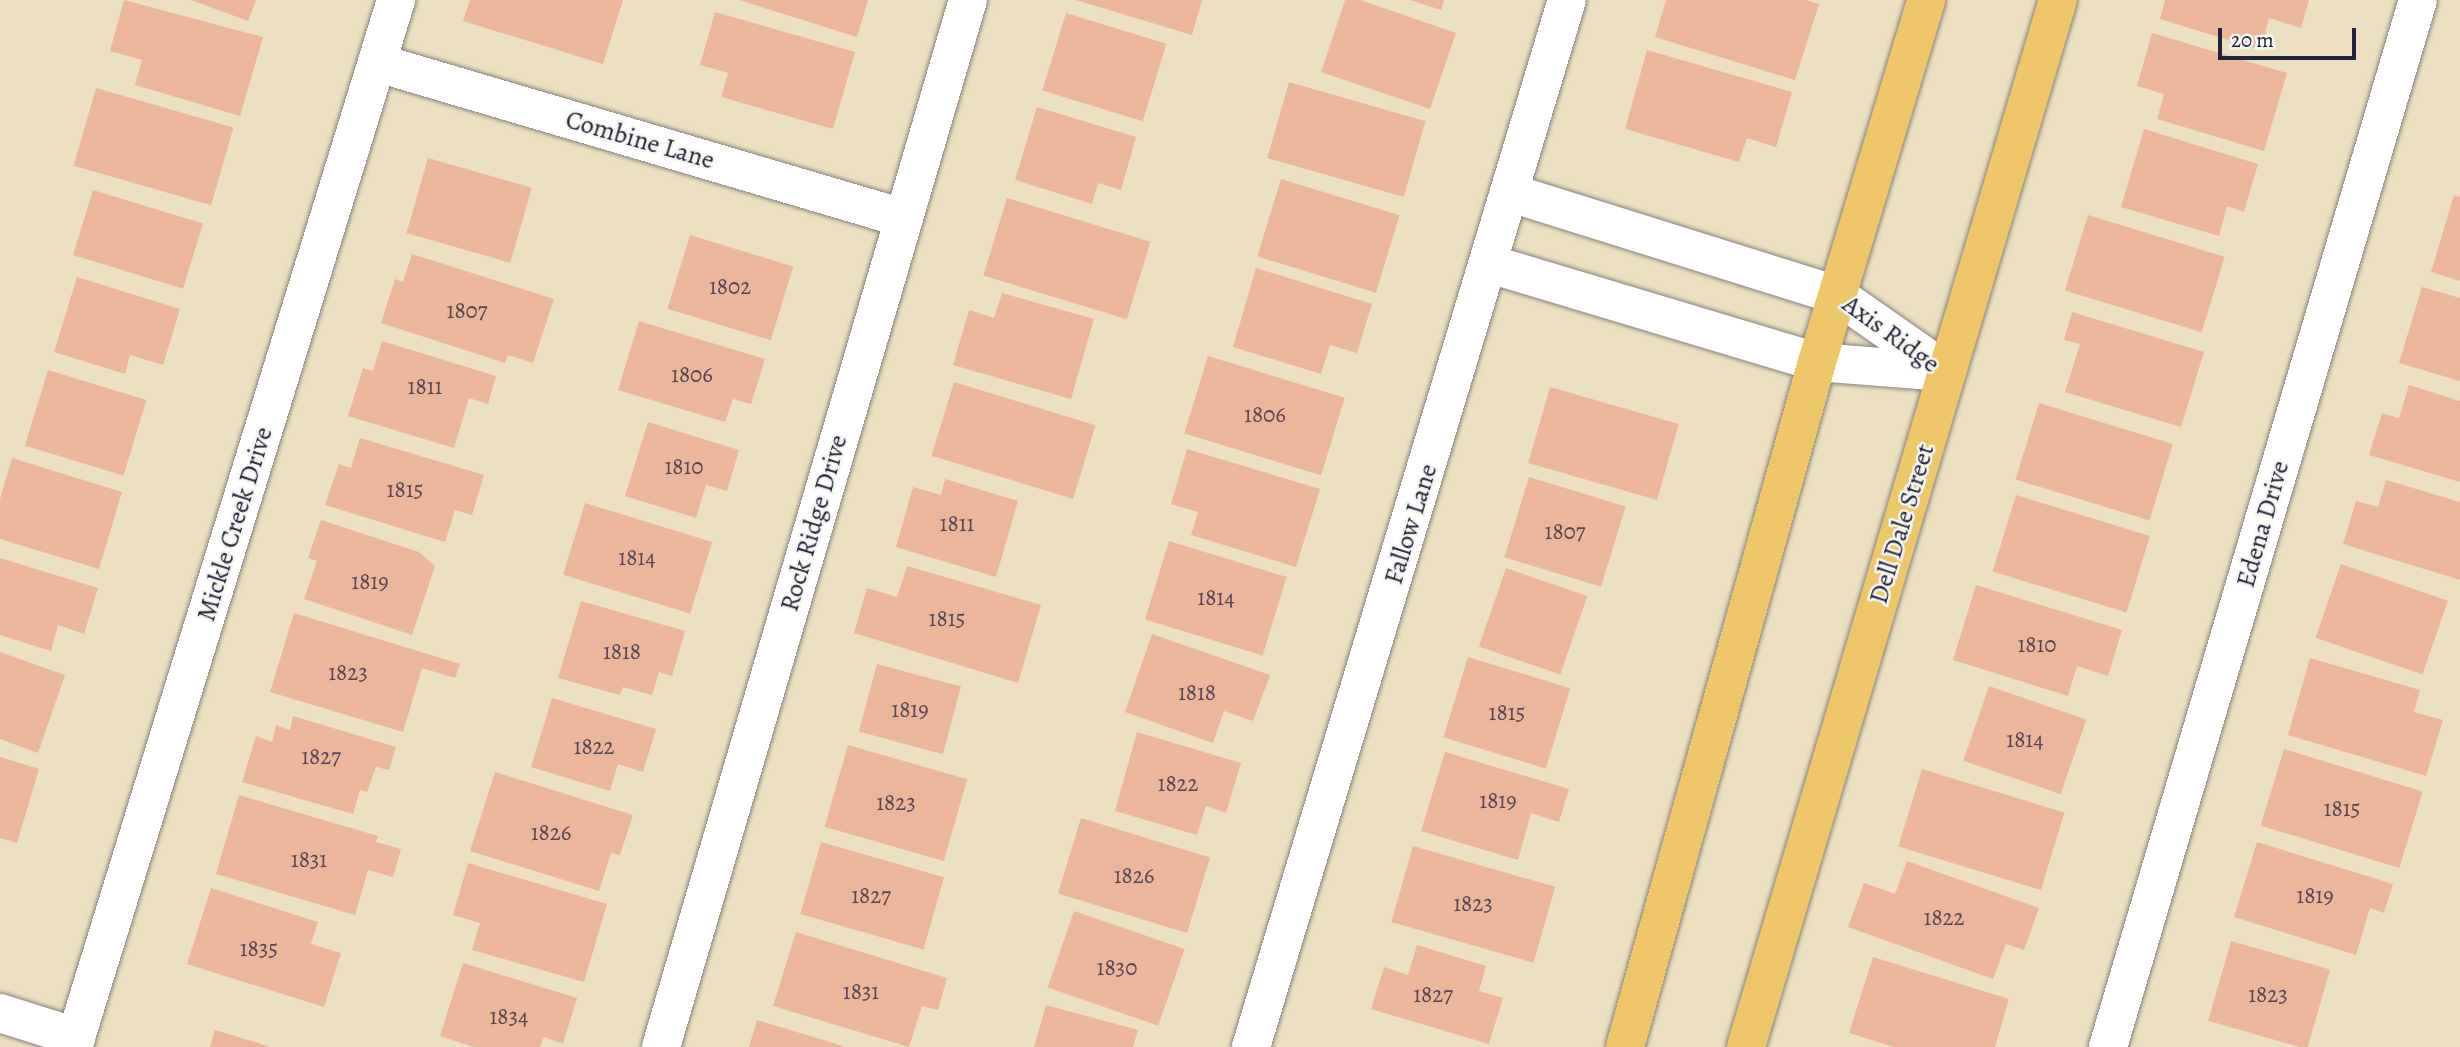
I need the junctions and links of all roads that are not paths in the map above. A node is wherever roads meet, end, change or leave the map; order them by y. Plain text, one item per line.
1 (397, 0) edge
2 (968, 0) edge
3 (1567, 0) edge
4 (1926, 0) edge
5 (2058, 0) edge
6 (2418, 0) edge
7 (378, 63) junction
8 (1511, 193) junction
9 (902, 218) junction
10 (1490, 264) junction
11 (1837, 295) junction
12 (1817, 362) junction
13 (1947, 372) junction
14 (0, 1013) edge
15 (74, 1042) edge
16 (661, 1047) edge
17 (1251, 1047) edge
18 (1625, 1047) edge
19 (1746, 1047) edge
20 (2108, 1047) edge

1 - 7 street, Mickle Creek Drive
2 - 9 street, Rock Ridge Drive
3 - 8 street, Fallow Lane
4 - 11 main road
5 - 13 main road, Dell Dale Street
6 - 20 street, Edena Drive
7 - 9 street, Combine Lane
7 - 15 street, Mickle Creek Drive
8 - 10 street, Fallow Lane
8 - 11 street, Axis Ridge
9 - 16 street, Rock Ridge Drive
10 - 12 street, Axis Ridge
10 - 17 street, Fallow Lane
11 - 12 main road
11 - 13 street, Axis Ridge
12 - 13 street, Axis Ridge
12 - 18 main road
13 - 19 main road, Dell Dale Street
14 - 15 street

